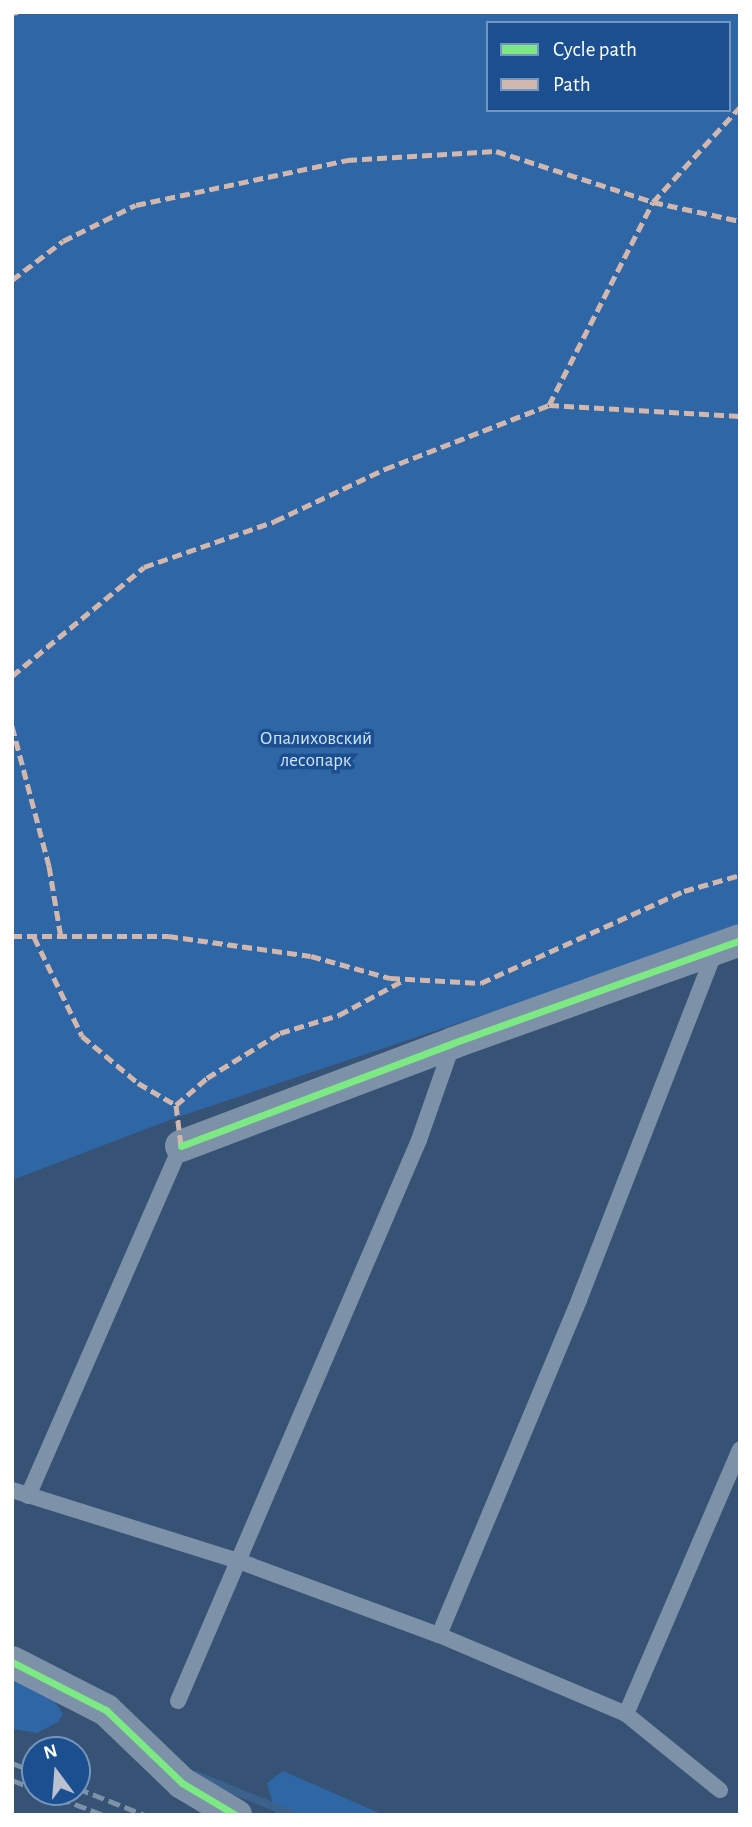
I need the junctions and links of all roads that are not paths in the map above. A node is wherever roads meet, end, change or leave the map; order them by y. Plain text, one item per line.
1 (728, 943) edge
2 (453, 1043) junction
3 (181, 1146) joint
4 (740, 1449) edge
5 (20, 1493) edge
6 (236, 1560) junction
7 (439, 1635) junction
8 (12, 1662) edge
9 (178, 1701) dead end
10 (626, 1714) junction
11 (720, 1790) dead end
12 (236, 1815) edge

1 - 2 street
1 - 7 lane
2 - 3 street
2 - 6 lane
3 - 5 lane
4 - 10 lane
5 - 6 lane
6 - 7 lane
6 - 9 lane
7 - 10 lane
8 - 12 street
10 - 11 lane

